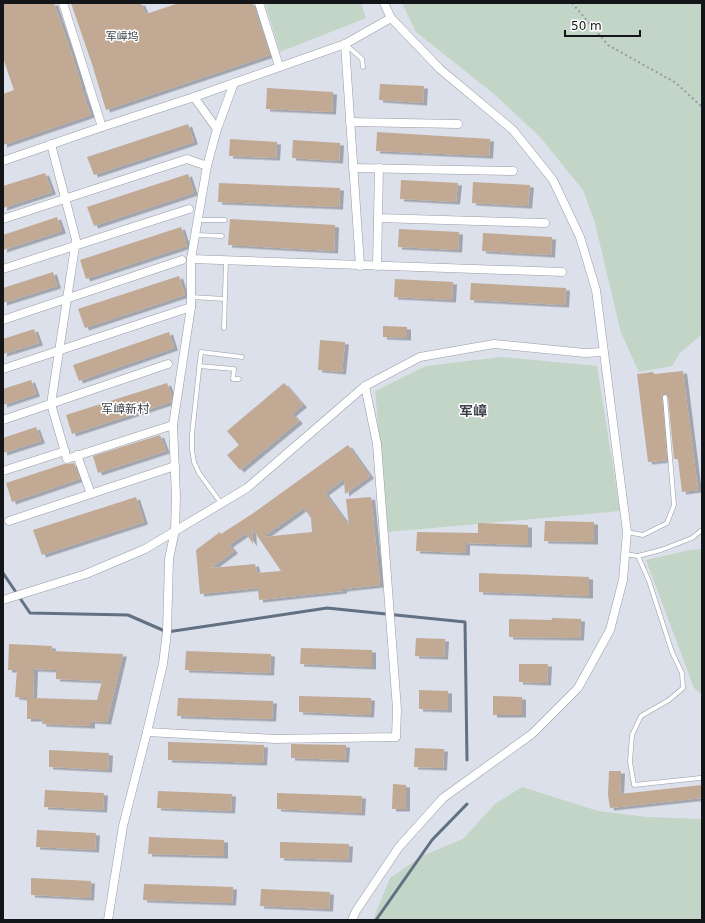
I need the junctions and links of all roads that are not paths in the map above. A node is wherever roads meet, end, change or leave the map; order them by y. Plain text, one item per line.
1 (63, 3) edge
2 (259, 3) edge
3 (384, 3) edge
4 (392, 18) junction
5 (345, 44) junction
6 (279, 66) junction
7 (363, 67) dead end
8 (234, 83) junction
9 (194, 97) junction
10 (350, 122) junction
11 (458, 124) dead end
12 (102, 127) junction
13 (217, 129) junction
14 (51, 144) junction
15 (3, 161) edge
16 (207, 166) junction
17 (353, 168) junction
18 (379, 168) junction
19 (513, 171) dead end
20 (65, 198) junction
21 (189, 209) dead end
22 (378, 218) junction
23 (3, 219) edge
24 (198, 220) junction
25 (225, 220) dead end
26 (545, 223) dead end
27 (195, 235) junction
28 (222, 236) dead end
29 (75, 246) junction
30 (191, 259) junction
31 (182, 260) dead end
32 (226, 260) junction
33 (360, 266) junction
34 (376, 266) junction
35 (3, 270) edge
36 (562, 272) dead end
37 (191, 297) junction
38 (67, 298) junction
39 (225, 299) junction
40 (191, 307) junction
41 (3, 320) edge
42 (224, 328) dead end
43 (59, 351) junction
44 (603, 352) junction
45 (242, 357) dead end
46 (168, 364) dead end
47 (199, 366) junction
48 (3, 369) edge
49 (239, 379) dead end
50 (365, 386) junction
51 (665, 397) dead end
52 (51, 404) junction
53 (3, 420) edge
54 (174, 425) junction
55 (65, 451) junction
56 (77, 455) junction
57 (175, 466) junction
58 (3, 471) edge
59 (90, 494) junction
60 (221, 503) junction
61 (9, 521) dead end
62 (175, 530) junction
63 (702, 530) edge
64 (627, 532) junction
65 (625, 554) junction
66 (638, 556) junction
67 (3, 600) edge
68 (147, 732) junction
69 (700, 778) dead end
70 (108, 920) edge
71 (352, 920) edge

1 - 12 street
2 - 6 street
3 - 4 street
4 - 5 street
4 - 44 street
5 - 6 street
5 - 7 lane
5 - 10 street
6 - 8 street
8 - 9 street
8 - 13 street
9 - 12 street
9 - 13 street
10 - 11 street
10 - 17 street
12 - 14 street
13 - 16 street
14 - 15 street
14 - 20 street
16 - 20 street
16 - 24 street
17 - 18 street
17 - 33 street
18 - 19 street
18 - 22 street
20 - 23 street
20 - 29 street
21 - 29 street
22 - 26 street
22 - 34 street
24 - 25 lane
24 - 27 street
27 - 28 lane
27 - 30 street
29 - 35 street
29 - 38 street
30 - 32 street
30 - 37 street
31 - 38 street
32 - 33 street
32 - 39 lane
33 - 34 street
34 - 36 street
37 - 39 lane
37 - 40 street
38 - 41 street
38 - 43 street
39 - 42 lane
40 - 43 street
40 - 54 street
43 - 48 street
43 - 52 street
44 - 50 street
44 - 64 street
45 - 47 lane
46 - 52 street
47 - 49 lane
47 - 60 lane
50 - 60 street
50 - 68 street
51 - 64 lane
52 - 53 street
52 - 55 street
54 - 56 street
54 - 57 street
55 - 56 street
55 - 58 street
56 - 59 street
57 - 59 street
57 - 62 street
59 - 61 street
60 - 62 street
62 - 67 street
62 - 68 street
63 - 66 lane
64 - 65 street
65 - 66 lane
65 - 71 street
66 - 69 lane
68 - 70 street

